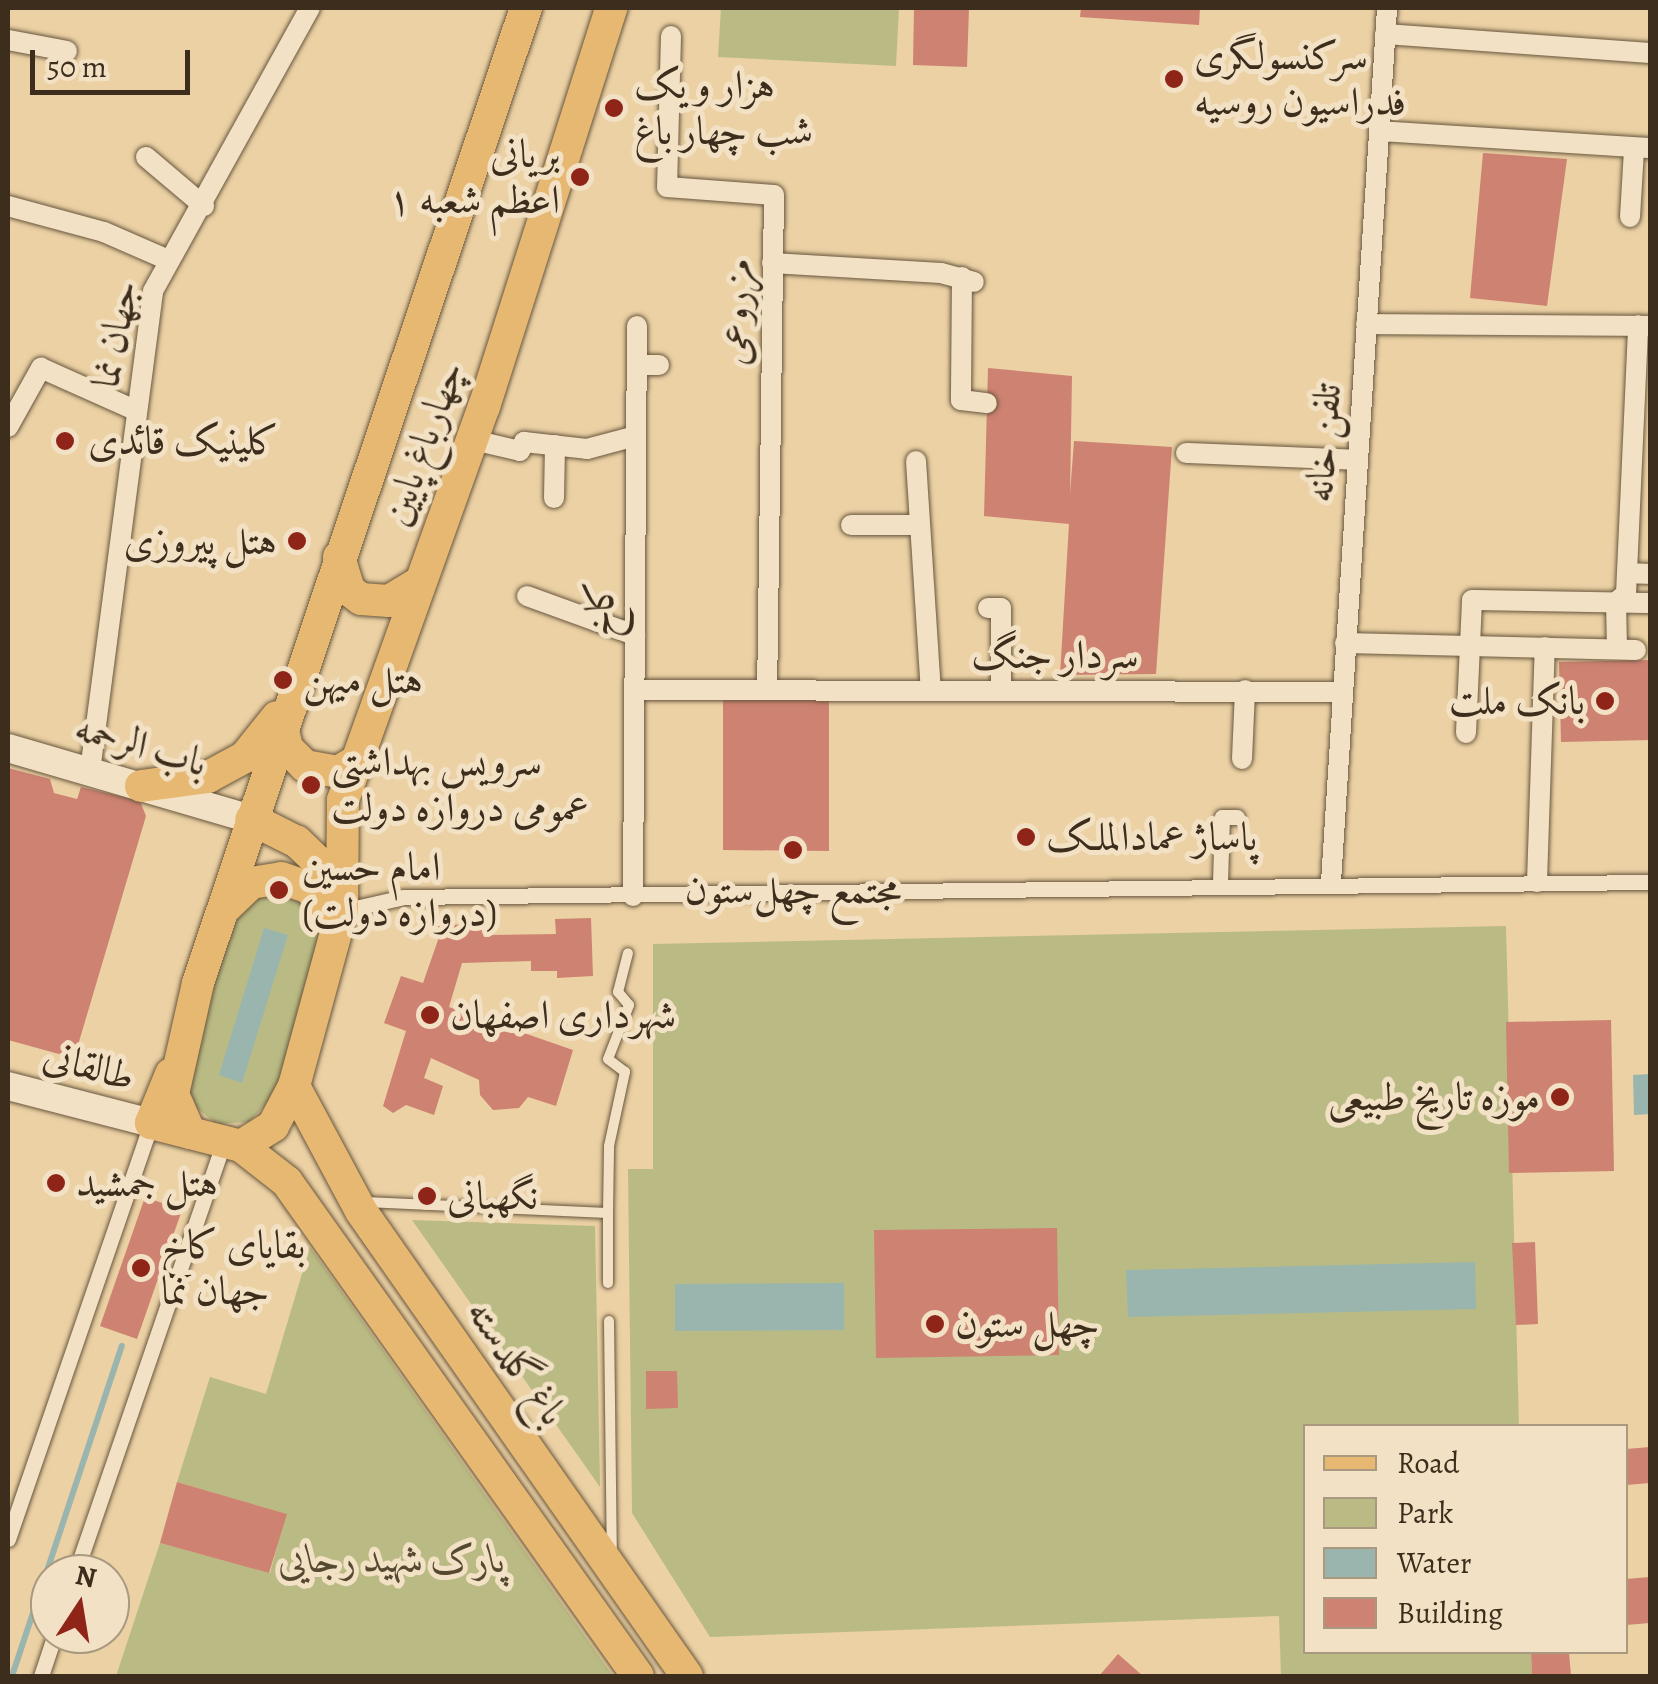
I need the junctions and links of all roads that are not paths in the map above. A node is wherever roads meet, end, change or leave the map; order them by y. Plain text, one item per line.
1 (310, 8) edge
2 (526, 8) edge
3 (611, 8) edge
4 (1387, 8) edge
5 (1385, 34) junction
6 (671, 36) dead end
7 (8, 40) edge
8 (67, 51) dead end
9 (1650, 54) edge
10 (1379, 131) junction
11 (1642, 149) edge
12 (146, 156) dead end
13 (8, 206) edge
14 (204, 206) junction
15 (1630, 216) dead end
16 (168, 260) junction
17 (772, 262) junction
18 (1366, 324) junction
19 (637, 326) dead end
20 (1644, 326) edge
21 (14, 400) edge
22 (987, 402) dead end
23 (135, 410) junction
24 (8, 426) edge
25 (632, 437) junction
26 (469, 440) junction
27 (555, 445) junction
28 (1186, 453) dead end
29 (1357, 460) junction
30 (916, 461) dead end
31 (554, 498) dead end
32 (851, 525) dead end
33 (917, 525) junction
34 (338, 557) junction
35 (1627, 573) junction
36 (1650, 574) edge
37 (416, 585) junction
38 (527, 596) dead end
39 (1616, 602) junction
40 (1650, 603) edge
41 (988, 608) dead end
42 (635, 635) junction
43 (1345, 643) junction
44 (1468, 646) junction
45 (1545, 647) junction
46 (767, 689) junction
47 (1001, 689) junction
48 (635, 690) junction
49 (931, 690) junction
50 (1246, 690) junction
51 (1343, 692) junction
52 (285, 714) junction
53 (1466, 733) dead end
54 (8, 748) edge
55 (1242, 759) dead end
56 (356, 761) junction
57 (90, 771) junction
58 (141, 786) junction
59 (1237, 817) dead end
60 (251, 819) junction
61 (1331, 882) junction
62 (1537, 882) junction
63 (1650, 882) edge
64 (1220, 883) junction
65 (633, 896) junction
66 (342, 911) junction
67 (220, 914) junction
68 (332, 949) junction
69 (628, 954) dead end
70 (174, 1065) junction
71 (8, 1086) edge
72 (294, 1086) junction
73 (151, 1123) junction
74 (190, 1132) junction
75 (232, 1144) junction
76 (355, 1201) junction
77 (608, 1212) junction
78 (608, 1284) dead end
79 (423, 1301) junction
80 (609, 1320) dead end
81 (389, 1323) junction
82 (8, 1539) edge
83 (82, 1554) edge
84 (612, 1571) junction
85 (638, 1676) edge
86 (687, 1676) edge

1 - 14 street, جهان نما
2 - 34 main road, چهارباغ پایین
3 - 26 main road, چهارباغ پایین
4 - 5 street, تلفن خانه
5 - 9 street
5 - 10 street, تلفن خانه
6 - 17 street, مزروعی
7 - 8 street
10 - 11 street
10 - 18 street, تلفن خانه
11 - 15 street
12 - 14 street
13 - 16 street
14 - 16 street, جهان نما
16 - 23 street, جهان نما
17 - 22 street
17 - 46 street, مزروعی
18 - 20 street
18 - 29 street, تلفن خانه
19 - 25 street, کاخ
20 - 35 street
21 - 23 street
21 - 24 street
23 - 57 street, جهان نما
25 - 27 street
25 - 42 street, کاخ
26 - 27 street
26 - 37 main road, چهارباغ پایین
27 - 31 street
28 - 29 street
29 - 43 street, تلفن خانه
30 - 33 street
32 - 33 street
33 - 49 street
34 - 37 main road
34 - 52 main road, چهارباغ پایین
35 - 36 street
35 - 39 street
37 - 56 main road, چهارباغ پایین
38 - 42 street
39 - 40 street
39 - 44 street
39 - 45 street
41 - 47 street
42 - 48 street, کاخ
43 - 44 street
43 - 51 street, تلفن خانه
44 - 45 street
44 - 53 street
45 - 62 street
46 - 48 street, سردار جنگ
46 - 49 street, سردار جنگ
47 - 49 street, سردار جنگ
47 - 50 street, سردار جنگ
48 - 65 street, کاخ
50 - 51 street, سردار جنگ
50 - 55 street
51 - 61 street, تلفن خانه
52 - 56 main road
52 - 58 main road
52 - 60 main road, چهارباغ پایین
54 - 57 main road, باب الرحمه
56 - 66 main road, چهارباغ پایین
57 - 58 main road, باب الرحمه
58 - 60 main road, باب الرحمه
59 - 64 street
60 - 66 main road
60 - 67 main road, چهارباغ پایین
61 - 62 street
61 - 64 street
62 - 63 street
64 - 65 street
65 - 66 street
66 - 68 main road, چهارباغ پایین
67 - 68 main road
67 - 70 main road, چهارباغ پایین
68 - 72 main road, چهارباغ پایین
69 - 77 lane
70 - 73 main road, چهارباغ پایین
70 - 74 main road
71 - 73 main road, طالقانی
72 - 75 main road, چهارباغ پایین
72 - 76 main road, باغ گلدسته
73 - 74 main road
73 - 82 street
74 - 75 main road
75 - 81 main road, باغ گلدسته
75 - 83 street
76 - 77 lane
76 - 79 main road, باغ گلدسته
77 - 78 lane
79 - 81 main road
79 - 84 main road, باغ گلدسته
80 - 84 lane
81 - 85 main road, باغ گلدسته
84 - 86 main road, باغ گلدسته

